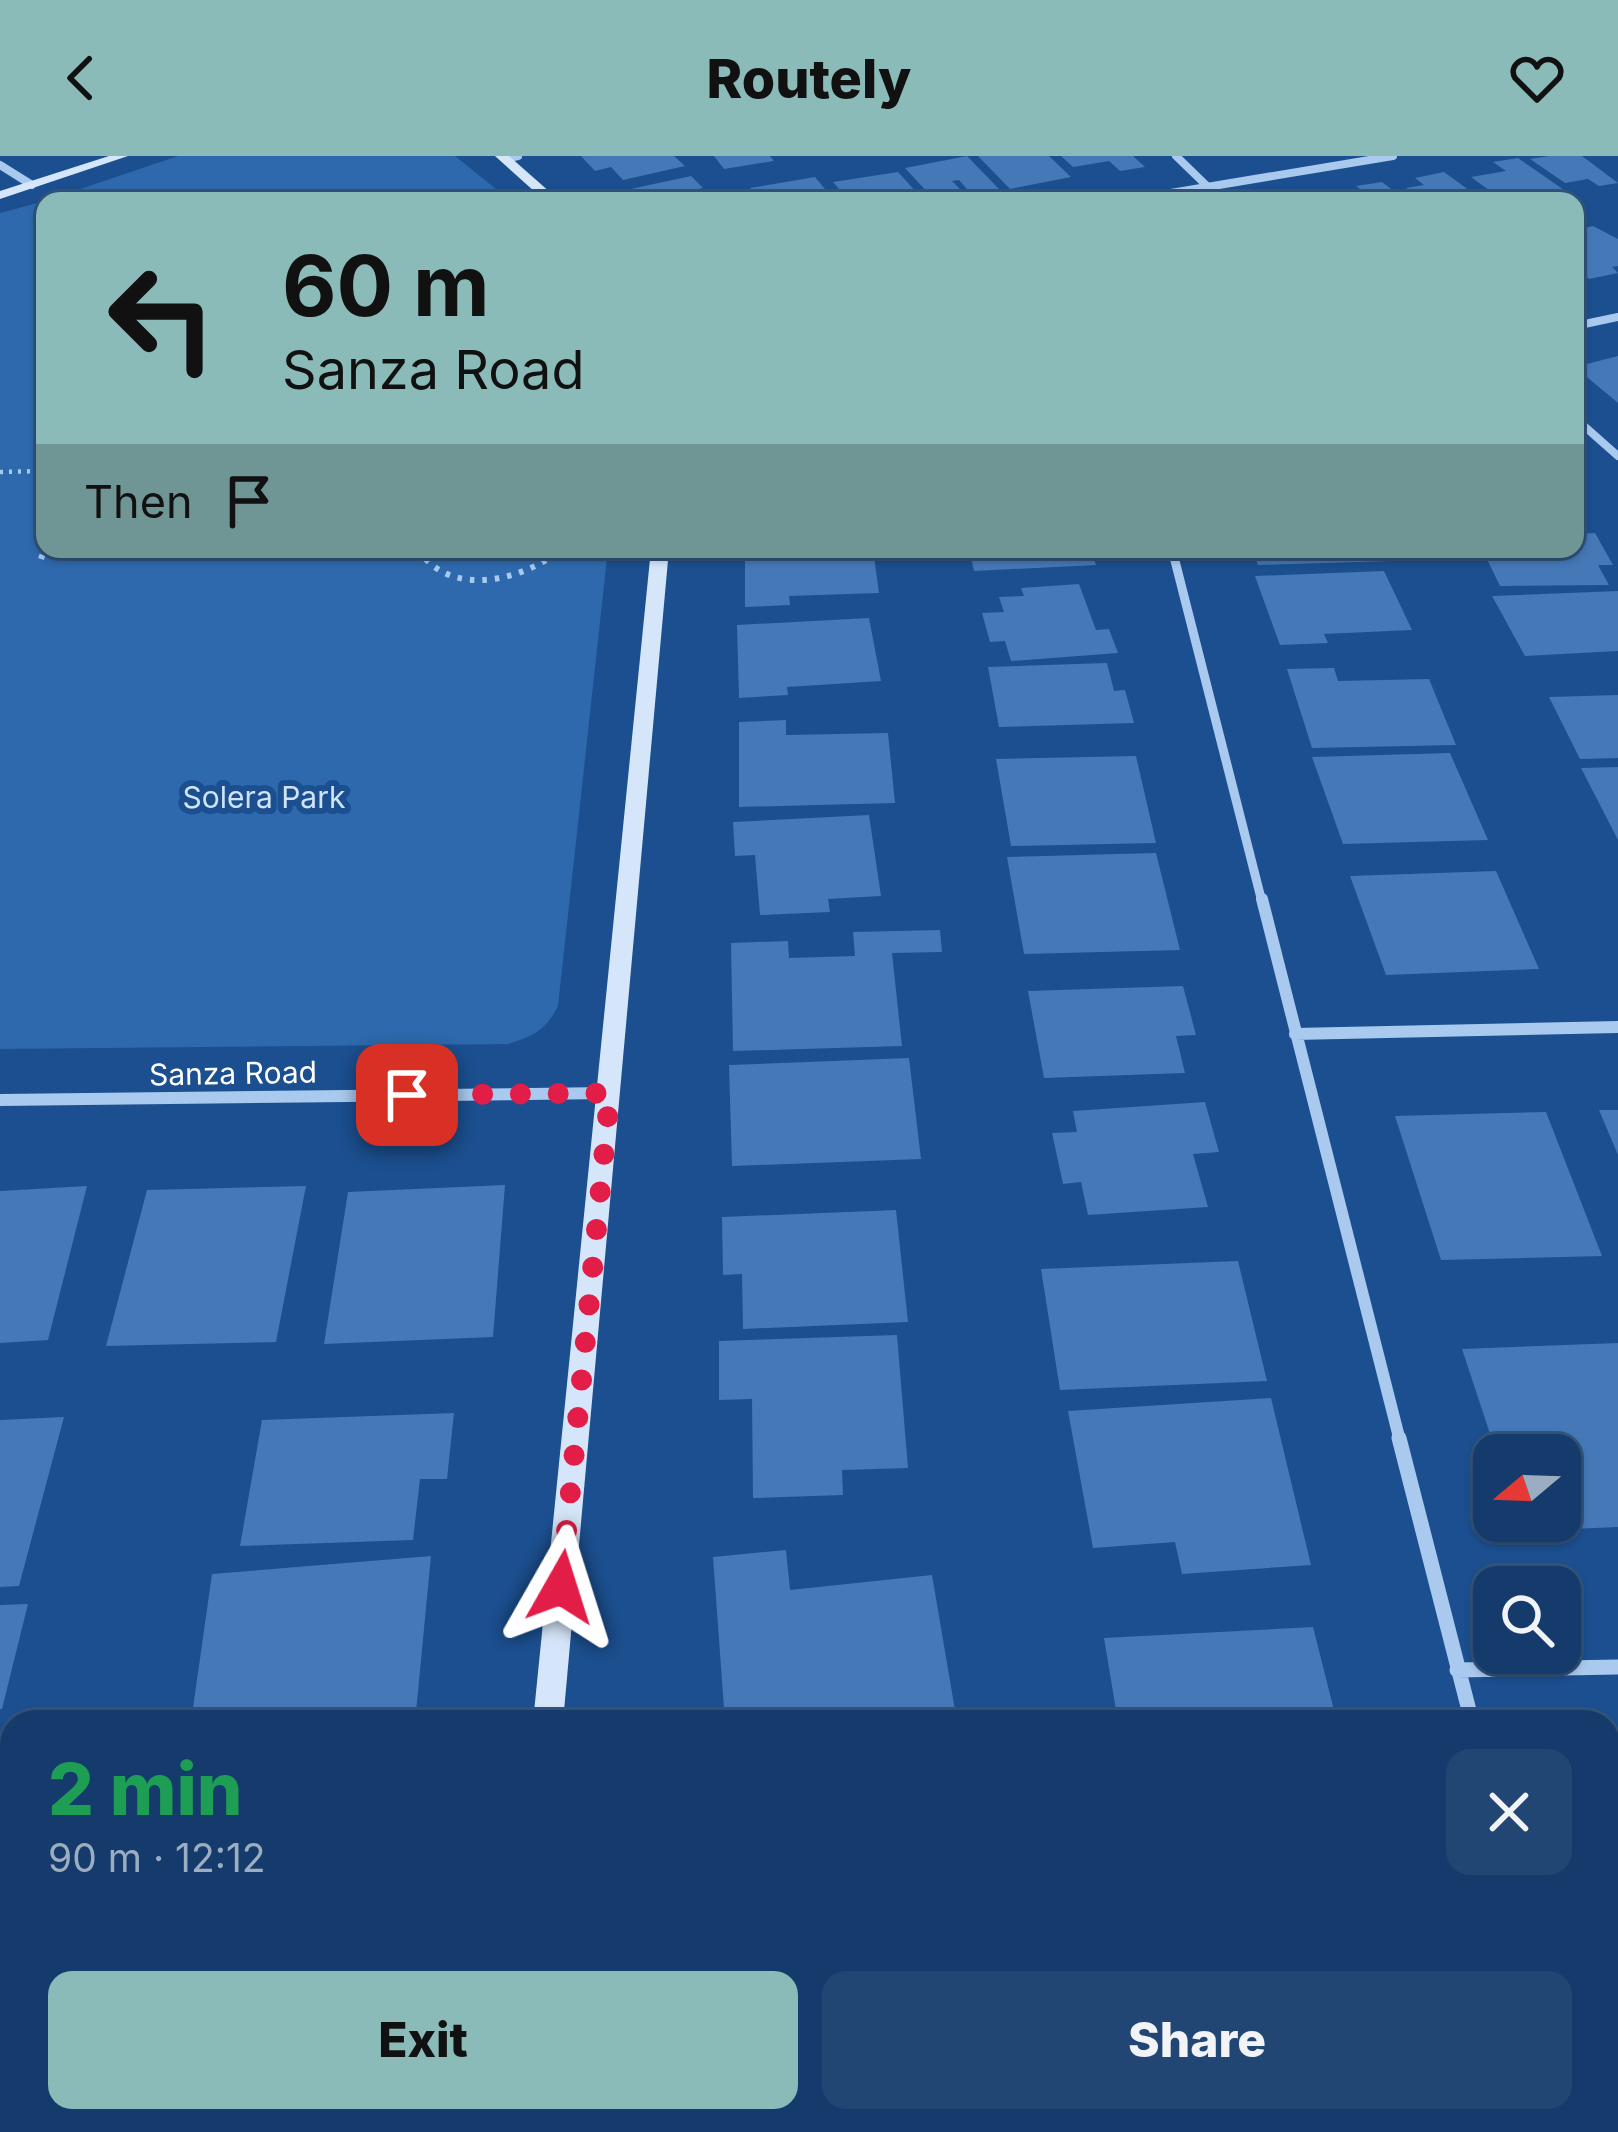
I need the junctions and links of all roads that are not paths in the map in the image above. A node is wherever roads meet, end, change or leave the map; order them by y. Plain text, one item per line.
1 (122, 156) edge
2 (1176, 156) edge
3 (1393, 156) edge
4 (509, 157) edge
5 (0, 165) edge
6 (32, 185) junction
7 (1208, 187) junction
8 (544, 192) edge
9 (1178, 192) edge
10 (0, 195) edge
11 (1618, 317) edge
12 (1584, 324) edge
13 (1584, 426) edge
14 (1618, 456) edge
15 (659, 558) edge
16 (1174, 558) edge
17 (1618, 1028) edge
18 (1295, 1034) junction
19 (610, 1093) junction
20 (0, 1100) edge
21 (1618, 1667) edge
22 (1457, 1670) junction
23 (549, 1710) edge
24 (1469, 1710) edge

1 - 6 street
2 - 7 street
3 - 7 street
4 - 8 street
5 - 6 street
6 - 10 street
7 - 9 street
11 - 12 street
13 - 14 street
15 - 19 street
16 - 18 street
17 - 18 street
18 - 22 street
19 - 20 street, Sanza Road
19 - 23 street
21 - 22 street
22 - 24 street

